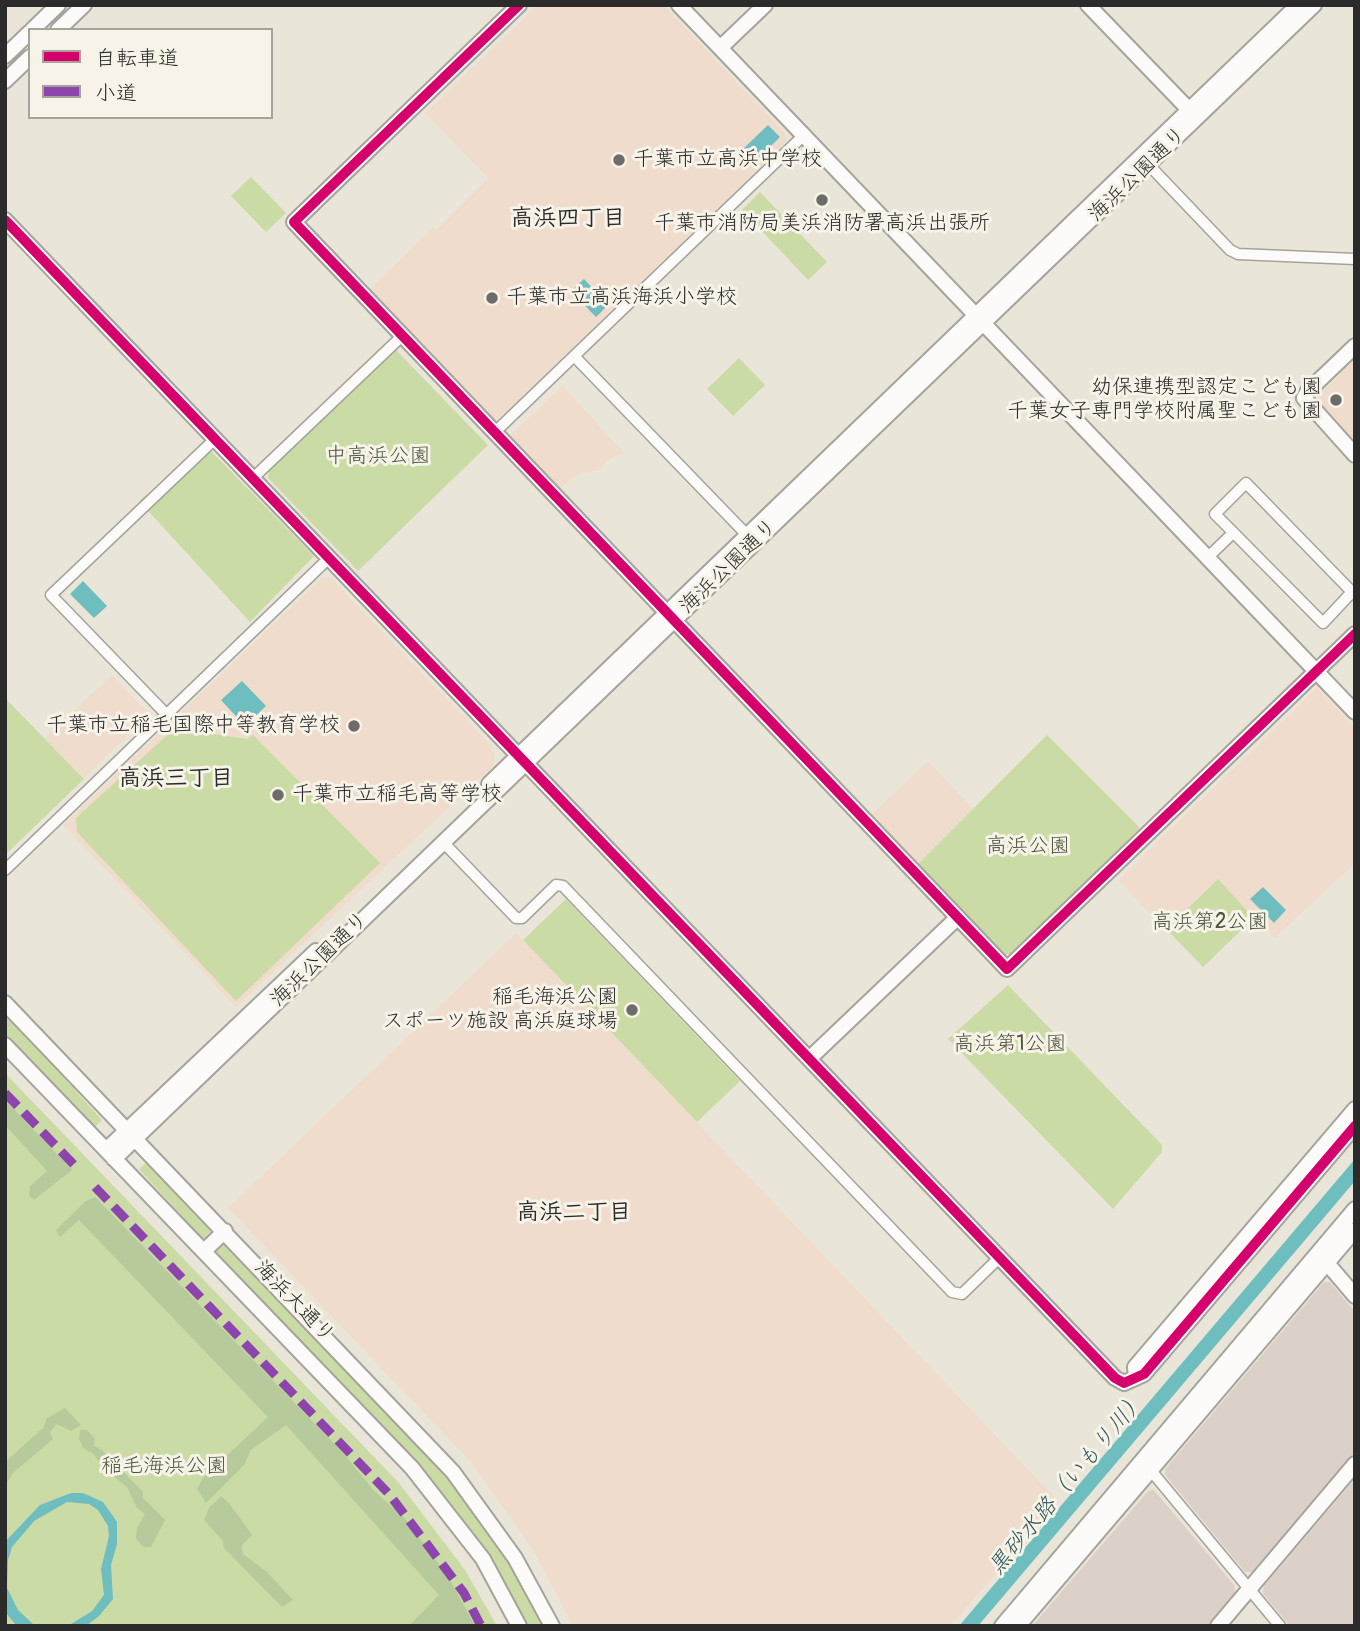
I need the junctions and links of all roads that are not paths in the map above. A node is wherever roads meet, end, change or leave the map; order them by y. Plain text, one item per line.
1 (58, 5) edge
2 (84, 5) edge
3 (519, 5) edge
4 (679, 5) edge
5 (765, 5) edge
6 (1088, 5) edge
7 (1298, 5) edge
8 (1314, 5) edge
9 (34, 28) edge
10 (60, 28) edge
11 (28, 34) edge
12 (720, 48) junction
13 (5, 56) edge
14 (28, 59) edge
15 (5, 81) edge
16 (1194, 115) junction
17 (805, 134) junction
18 (1145, 161) junction
19 (5, 220) edge
20 (1355, 259) edge
21 (979, 319) junction
22 (401, 337) junction
23 (1355, 346) edge
24 (574, 356) junction
25 (494, 433) junction
26 (215, 439) junction
27 (1355, 455) edge
28 (253, 478) junction
29 (1233, 533) junction
30 (747, 536) junction
31 (1207, 558) junction
32 (328, 559) junction
33 (1353, 594) edge
34 (669, 617) junction
35 (1355, 634) edge
36 (1316, 671) junction
37 (1355, 712) edge
38 (167, 715) junction
39 (521, 760) junction
40 (443, 842) junction
41 (5, 870) edge
42 (957, 918) junction
43 (5, 1003) edge
44 (5, 1045) edge
45 (810, 1058) junction
46 (1355, 1109) edge
47 (1355, 1126) edge
48 (132, 1134) junction
49 (110, 1154) junction
50 (1355, 1209) edge
51 (1355, 1230) edge
52 (225, 1231) junction
53 (204, 1251) junction
54 (1322, 1257) junction
55 (999, 1258) junction
56 (1355, 1296) edge
57 (1136, 1376) junction
58 (1355, 1464) edge
59 (1147, 1465) junction
60 (1249, 1589) junction
61 (519, 1626) edge
62 (552, 1626) edge
63 (1002, 1626) edge
64 (1018, 1626) edge
65 (1218, 1626) edge
66 (1280, 1626) edge

1 - 9 street
2 - 10 street
3 - 22 street
4 - 12 street
5 - 12 street
6 - 16 street
7 - 16 street, 海浜公園通り
8 - 16 street, 海浜公園通り
11 - 13 street
12 - 17 street
14 - 15 street
16 - 18 street, 海浜公園通り
17 - 21 street
17 - 24 street
18 - 20 street
18 - 21 street, 海浜公園通り
19 - 26 street
21 - 30 street, 海浜公園通り
21 - 31 street
21 - 34 street, 海浜公園通り
22 - 25 street
22 - 28 street
23 - 27 street
24 - 25 street
24 - 30 street
25 - 34 street
26 - 28 street
26 - 38 street
28 - 32 street
29 - 31 street
29 - 33 street
29 - 33 street
30 - 34 street, 海浜公園通り
31 - 36 street
32 - 38 street
32 - 39 street
34 - 39 street, 海浜公園通り
34 - 42 street
35 - 36 street
36 - 37 street
36 - 42 street
38 - 41 street
39 - 40 street, 海浜公園通り
39 - 45 street
39 - 48 street, 海浜公園通り
40 - 48 street, 海浜公園通り
40 - 55 street
42 - 45 street
43 - 48 street, 海浜大通り
44 - 49 street, 海浜大通り
45 - 55 street
46 - 57 street
47 - 57 street
48 - 49 street, 海浜公園通り
48 - 52 street, 海浜大通り
49 - 53 street, 海浜大通り
50 - 54 street
51 - 54 street
52 - 53 street
52 - 62 street, 海浜大通り
53 - 61 street, 海浜大通り
54 - 56 street
54 - 59 street
55 - 57 street
58 - 60 street
59 - 60 street
59 - 63 street
59 - 64 street
60 - 65 street
60 - 66 street

